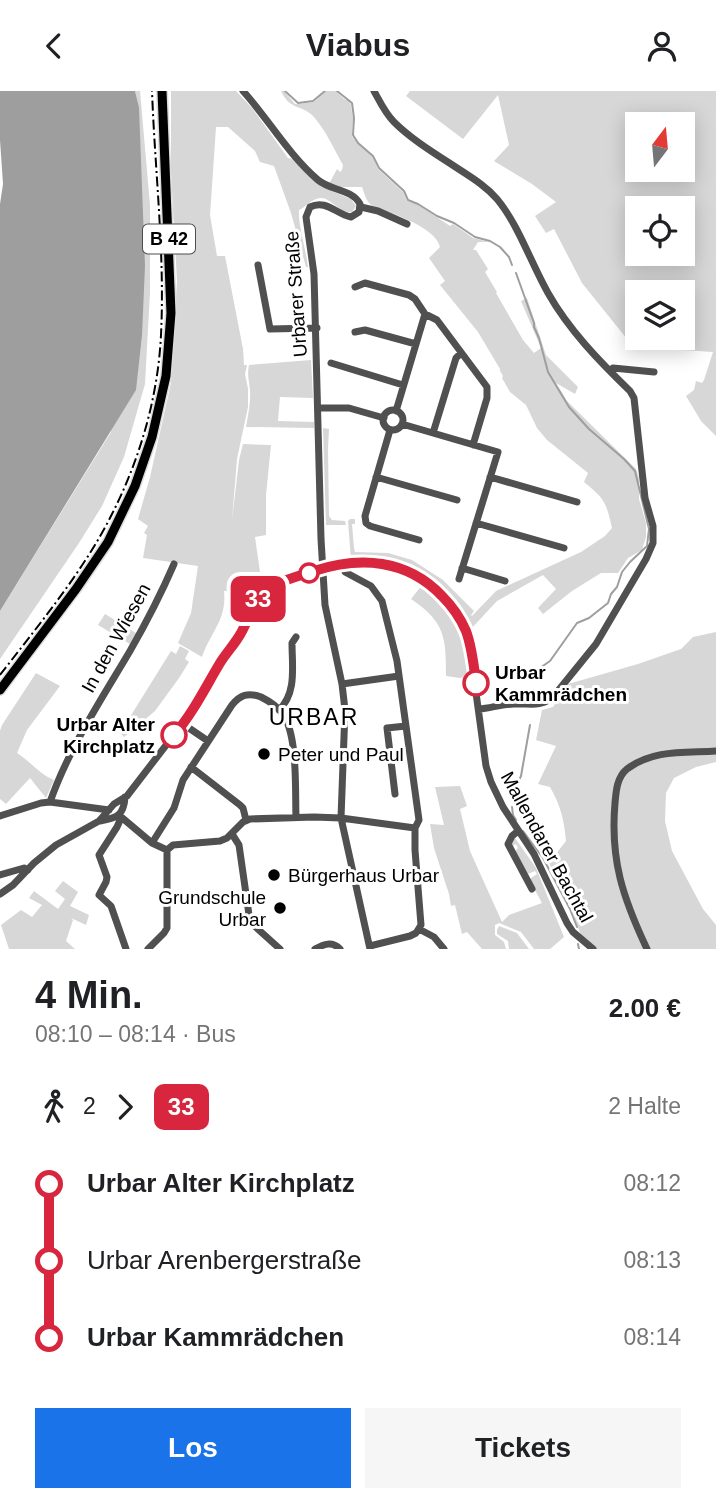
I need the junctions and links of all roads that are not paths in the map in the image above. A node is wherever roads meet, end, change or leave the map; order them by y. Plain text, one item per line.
1 (162, 91) edge
2 (243, 91) edge
3 (374, 91) edge
4 (360, 207) junction
5 (407, 224) dead end
6 (258, 265) dead end
7 (355, 287) dead end
8 (425, 314) junction
9 (317, 328) junction
10 (355, 332) dead end
11 (416, 344) junction
12 (461, 352) junction
13 (331, 363) dead end
14 (610, 371) junction
15 (654, 372) dead end
16 (403, 385) junction
17 (318, 408) junction
18 (396, 411) junction
19 (384, 418) junction
20 (402, 424) junction
21 (390, 430) junction
22 (433, 433) junction
23 (473, 445) junction
24 (376, 477) junction
25 (490, 477) junction
26 (457, 500) dead end
27 (577, 502) dead end
28 (476, 523) junction
29 (419, 540) dead end
30 (564, 548) dead end
31 (174, 564) dead end
32 (343, 564) junction
33 (324, 568) junction
34 (462, 568) junction
35 (459, 579) dead end
36 (505, 581) dead end
37 (296, 637) dead end
38 (399, 676) junction
39 (342, 684) junction
40 (0, 690) edge
41 (479, 709) junction
42 (279, 710) junction
43 (183, 725) junction
44 (406, 726) junction
45 (208, 741) junction
46 (716, 751) edge
47 (191, 767) junction
48 (395, 794) dead end
49 (125, 797) junction
50 (50, 803) junction
51 (109, 810) junction
52 (0, 816) edge
53 (120, 817) junction
54 (296, 817) junction
55 (341, 818) junction
56 (246, 820) junction
57 (99, 821) junction
58 (415, 828) junction
59 (518, 831) junction
60 (232, 834) junction
61 (152, 843) junction
62 (167, 851) junction
63 (28, 870) junction
64 (0, 875) edge
65 (532, 889) dead end
66 (0, 894) edge
67 (419, 929) junction
68 (370, 947) edge
69 (127, 949) edge
70 (148, 949) edge
71 (280, 949) edge
72 (315, 949) edge
73 (340, 949) edge
74 (444, 949) edge
75 (593, 949) edge
76 (646, 949) edge

1 - 40 main road, B 42
2 - 4 street
3 - 14 street
4 - 5 street
4 - 9 street, Urbarer Straße
6 - 9 street
7 - 8 street
8 - 11 street
8 - 12 street
9 - 17 street, Urbarer Straße
10 - 11 street
11 - 16 street
12 - 22 street
12 - 23 street
13 - 16 street
14 - 15 street
14 - 41 street
16 - 18 street
17 - 19 street
17 - 33 street, Urbarer Straße
18 - 19 street
18 - 20 street
19 - 21 street
20 - 21 street
20 - 22 street
21 - 24 street
22 - 23 street
23 - 25 street
24 - 26 street
24 - 29 street
25 - 27 street
25 - 28 street
28 - 30 street
28 - 34 street
31 - 50 street, In den Wiesen
32 - 33 street, Mallendarer Bachtal
32 - 38 street
32 - 41 street, Mallendarer Bachtal
33 - 39 street, Urbarer Straße
33 - 43 street, Mallendarer Bachtal
34 - 35 street
34 - 36 street
37 - 42 street
38 - 39 street
38 - 44 street
39 - 55 street, Urbarer Straße
41 - 59 street, Mallendarer Bachtal
42 - 45 street
42 - 54 street
43 - 45 street
43 - 49 street, Mallendarer Bachtal
44 - 48 street
44 - 58 street
45 - 47 street
46 - 76 street
47 - 56 street
47 - 61 street
49 - 51 street
49 - 53 street
50 - 51 street
50 - 52 street
51 - 57 street
53 - 57 street
53 - 61 street
53 - 69 street
54 - 55 street
54 - 56 street
55 - 58 street
55 - 68 street, Urbarer Straße
56 - 60 street
57 - 63 street
58 - 67 street
59 - 65 street
59 - 75 street, Mallendarer Bachtal
60 - 62 street
60 - 71 street
61 - 62 street
62 - 70 street
63 - 64 street
63 - 66 street
67 - 68 street
67 - 74 street
72 - 73 street

